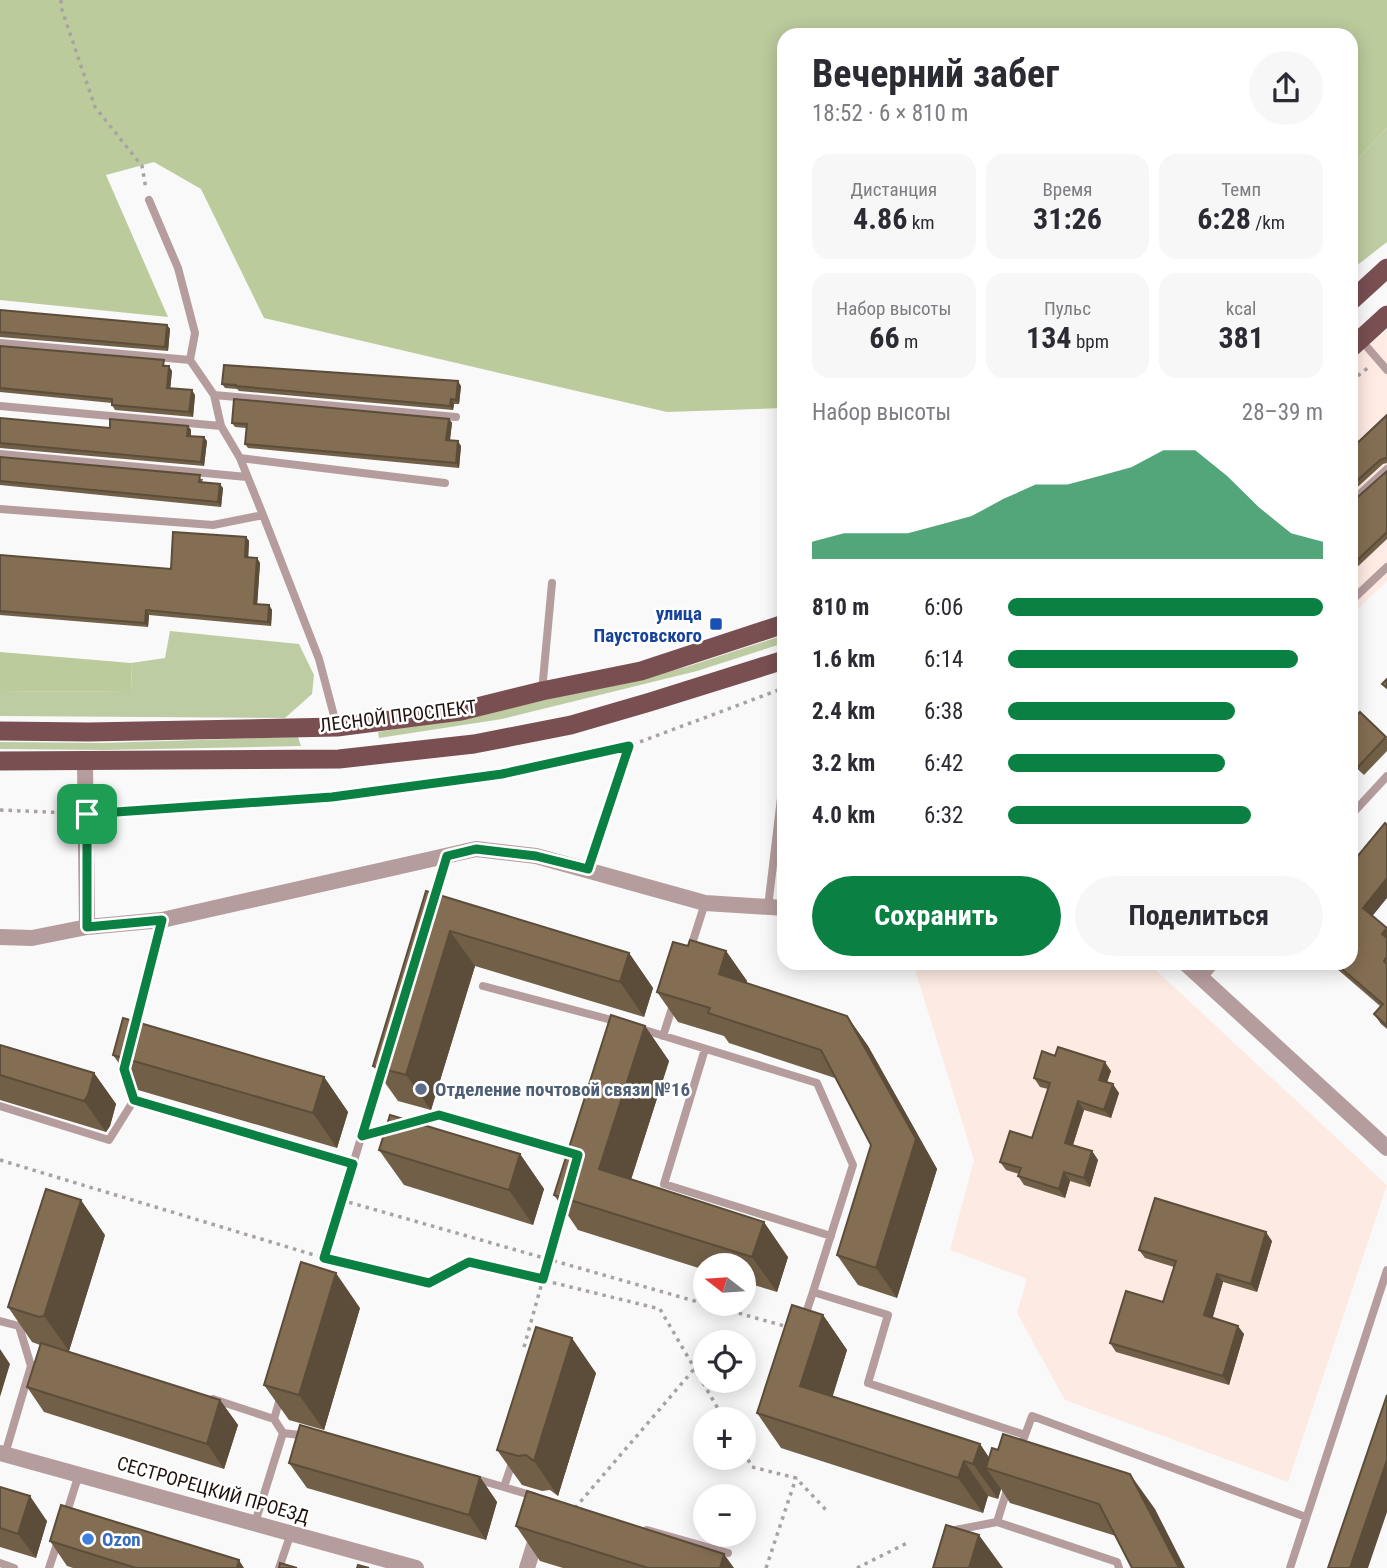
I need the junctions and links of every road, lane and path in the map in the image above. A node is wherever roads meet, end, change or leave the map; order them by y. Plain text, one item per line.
1 (61, 0) edge
2 (149, 200) joint
3 (1387, 268) edge
4 (1358, 295) edge
5 (1387, 315) edge
6 (1358, 342) edge
7 (0, 343) edge
8 (1358, 346) edge
9 (190, 360) junction
10 (1387, 370) edge
11 (215, 395) junction
12 (0, 406) edge
13 (456, 417) dead end
14 (221, 426) junction
15 (0, 454) edge
16 (240, 458) junction
17 (1387, 469) edge
18 (247, 477) junction
19 (445, 483) dead end
20 (1358, 496) edge
21 (0, 509) edge
22 (263, 515) junction
23 (1387, 567) edge
24 (552, 583) dead end
25 (1358, 594) edge
26 (777, 626) edge
27 (777, 662) edge
28 (542, 691) junction
29 (777, 691) edge
30 (337, 727) junction
31 (0, 731) edge
32 (629, 746) junction
33 (339, 759) junction
34 (0, 761) edge
35 (85, 761) junction
36 (1387, 776) edge
37 (1358, 808) edge
38 (0, 810) edge
39 (87, 814) junction
40 (447, 856) junction
41 (588, 869) junction
42 (777, 888) edge
43 (705, 903) junction
44 (776, 907) edge
45 (430, 909) edge
46 (162, 920) junction
47 (87, 927) junction
48 (0, 937) edge
49 (688, 957) edge
50 (1192, 970) edge
51 (1210, 970) edge
52 (1202, 979) junction
53 (483, 986) dead end
54 (677, 992) edge
55 (619, 1022) junction
56 (615, 1036) edge
57 (663, 1036) junction
58 (130, 1045) edge
59 (705, 1049) junction
60 (386, 1056) edge
61 (127, 1057) edge
62 (134, 1100) junction
63 (0, 1106) edge
64 (362, 1136) junction
65 (582, 1142) edge
66 (1387, 1148) edge
67 (0, 1160) edge
68 (353, 1164) junction
69 (567, 1194) edge
70 (341, 1200) junction
71 (831, 1237) junction
72 (324, 1258) junction
73 (548, 1259) junction
74 (1387, 1270) edge
75 (318, 1276) edge
76 (543, 1279) junction
77 (813, 1292) junction
78 (693, 1301) edge
79 (23, 1313) edge
80 (747, 1316) edge
81 (0, 1321) edge
82 (19, 1326) junction
83 (800, 1331) joint
84 (524, 1346) dead end
85 (54, 1361) edge
86 (693, 1365) edge
87 (31, 1366) junction
88 (693, 1370) edge
89 (286, 1380) edge
90 (208, 1398) edge
91 (274, 1419) junction
92 (283, 1433) junction
93 (1025, 1435) junction
94 (319, 1437) edge
95 (1021, 1447) edge
96 (516, 1450) edge
97 (2, 1453) edge
98 (756, 1468) edge
99 (1013, 1472) edge
100 (79, 1474) junction
101 (464, 1476) edge
102 (796, 1478) junction
103 (504, 1487) junction
104 (575, 1508) joint
105 (826, 1510) dead end
106 (544, 1512) edge
107 (1307, 1517) junction
108 (64, 1521) edge
109 (997, 1522) junction
110 (254, 1523) junction
111 (639, 1527) edge
112 (60, 1533) edge
113 (290, 1533) junction
114 (909, 1542) dead end
115 (950, 1542) edge
116 (728, 1553) dead end
117 (0, 1563) edge
118 (14, 1568) edge
119 (49, 1568) edge
120 (279, 1568) edge
121 (416, 1568) edge
122 (527, 1568) edge
123 (766, 1568) edge
124 (857, 1568) edge
125 (1119, 1568) edge
126 (1290, 1568) edge

1 - 2 path
2 - 9 lane
3 - 4 main road
5 - 6 main road
7 - 9 lane
8 - 10 lane
9 - 11 lane
11 - 13 lane
11 - 14 lane
12 - 14 lane
14 - 16 lane
15 - 18 lane
16 - 18 lane
16 - 19 lane
17 - 20 lane
18 - 22 lane
21 - 22 lane
22 - 30 lane
23 - 25 lane
24 - 28 lane
26 - 28 main road, ЛЕСНОЙ ПРОСПЕКТ
27 - 33 main road, ЛЕСНОЙ ПРОСПЕКТ
28 - 30 main road, ЛЕСНОЙ ПРОСПЕКТ
29 - 32 path
30 - 31 main road, ЛЕСНОЙ ПРОСПЕКТ
30 - 33 main road
32 - 39 path
32 - 41 path
33 - 35 main road, ЛЕСНОЙ ПРОСПЕКТ
34 - 35 main road, ЛЕСНОЙ ПРОСПЕКТ
35 - 39 street
36 - 37 lane
38 - 39 path
39 - 47 street
40 - 41 street
40 - 45 lane
40 - 46 street
41 - 43 street
42 - 44 lane
43 - 44 street
43 - 49 lane
46 - 47 street
46 - 58 lane
47 - 48 street
50 - 52 street
51 - 52 lane
52 - 66 street
53 - 55 lane
54 - 57 lane
55 - 56 lane
55 - 57 lane
57 - 59 lane
59 - 71 lane
59 - 71 lane
60 - 64 lane
61 - 62 lane
62 - 63 lane
62 - 68 lane
64 - 65 lane
64 - 68 lane
67 - 72 path
68 - 70 path
69 - 73 path
70 - 72 path
70 - 73 path
71 - 77 lane
72 - 75 path
72 - 76 path
73 - 76 path
73 - 78 path
74 - 107 lane
76 - 84 path
76 - 86 path
77 - 83 lane
77 - 93 lane
79 - 82 lane
80 - 83 path
81 - 82 lane
82 - 87 lane
85 - 87 lane
87 - 97 lane
88 - 104 path
89 - 91 lane
90 - 91 lane
91 - 92 lane
92 - 94 lane
92 - 110 lane
93 - 95 lane
93 - 107 lane
96 - 103 lane
97 - 100 street, СЕСТРОРЕЦКИЙ ПРОЕЗД
98 - 102 path
99 - 109 lane
100 - 108 lane
100 - 110 street, СЕСТРОРЕЦКИЙ ПРОЕЗД
101 - 103 lane
102 - 105 path
102 - 123 path
103 - 104 lane
106 - 122 street
107 - 126 lane
109 - 115 lane
109 - 125 lane
110 - 113 street, СЕСТРОРЕЦКИЙ ПРОЕЗД
111 - 116 lane
112 - 119 lane
113 - 120 lane
113 - 121 street, СЕСТРОРЕЦКИЙ ПРОЕЗД
114 - 124 path
117 - 118 lane

